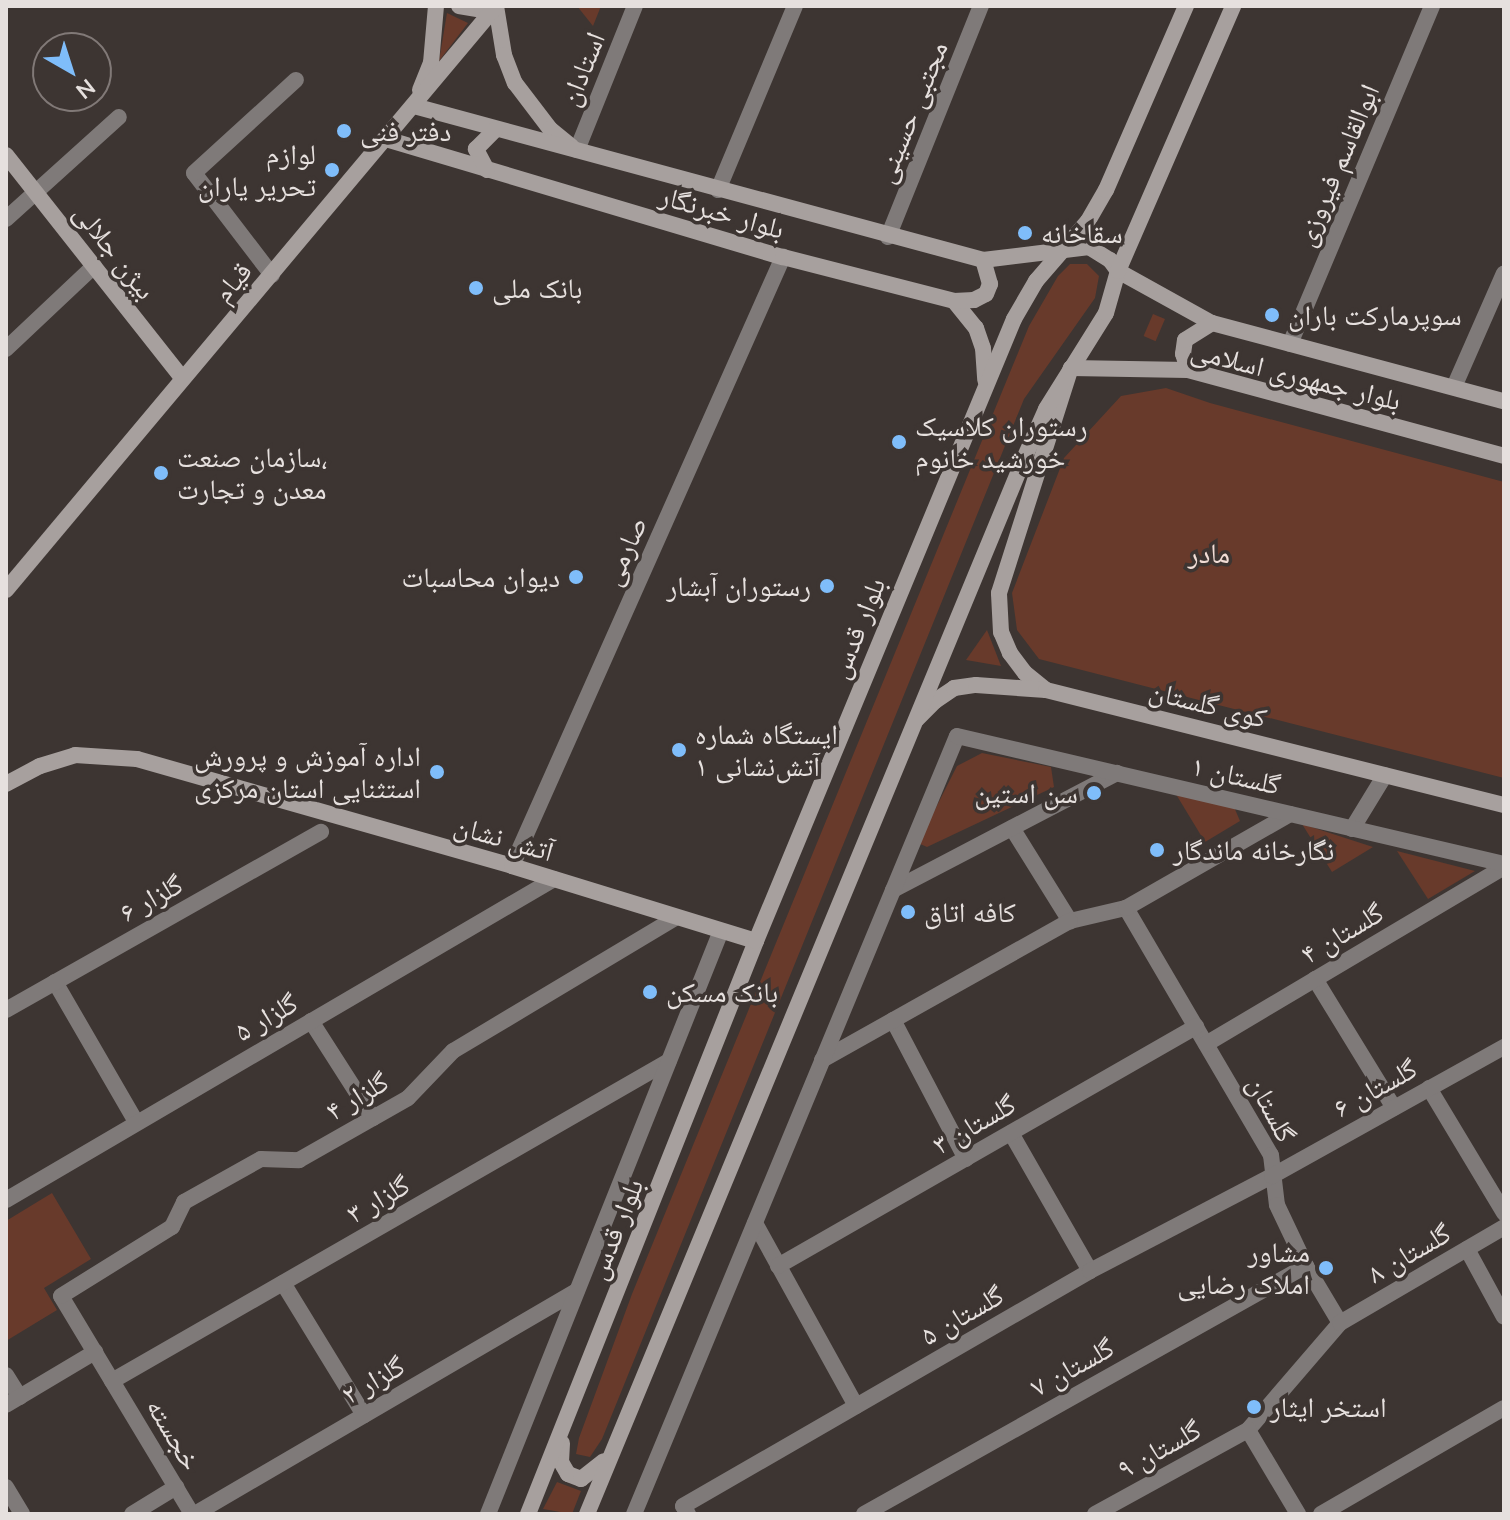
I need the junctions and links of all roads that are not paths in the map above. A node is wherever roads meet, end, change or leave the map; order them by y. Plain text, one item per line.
1 (436, 6) edge
2 (459, 6) edge
3 (496, 6) edge
4 (635, 6) edge
5 (795, 6) edge
6 (981, 6) edge
7 (1186, 6) edge
8 (1233, 6) edge
9 (1432, 6) edge
10 (296, 80) dead end
11 (414, 106) junction
12 (119, 117) dead end
13 (495, 130) junction
14 (386, 139) junction
15 (577, 150) junction
16 (6, 155) edge
17 (487, 170) junction
18 (718, 190) junction
19 (35, 192) junction
20 (6, 219) edge
21 (888, 237) junction
22 (1063, 253) junction
23 (783, 257) junction
24 (983, 260) junction
25 (94, 266) junction
26 (1118, 271) junction
27 (1504, 273) edge
28 (272, 275) junction
29 (954, 301) junction
30 (1212, 323) junction
31 (1290, 344) junction
32 (6, 349) edge
33 (1071, 368) junction
34 (1188, 370) junction
35 (183, 379) junction
36 (985, 386) junction
37 (1454, 387) junction
38 (1504, 401) edge
39 (1504, 456) edge
40 (6, 590) edge
41 (1046, 690) junction
42 (910, 726) junction
43 (1117, 773) junction
44 (1385, 775) junction
45 (6, 784) edge
46 (1504, 805) edge
47 (1290, 814) junction
48 (1012, 828) junction
49 (1352, 829) junction
50 (321, 832) dead end
51 (1504, 865) edge
52 (512, 866) junction
53 (554, 879) junction
54 (893, 890) junction
55 (1126, 908) junction
56 (675, 918) junction
57 (1070, 921) junction
58 (721, 931) junction
59 (756, 941) junction
60 (1315, 979) junction
61 (55, 982) junction
62 (6, 1010) edge
63 (893, 1020) junction
64 (311, 1021) junction
65 (1196, 1027) junction
66 (1206, 1044) junction
67 (1504, 1047) edge
68 (822, 1060) junction
69 (669, 1061) junction
70 (1429, 1088) junction
71 (1394, 1108) junction
72 (373, 1118) junction
73 (136, 1122) junction
74 (1011, 1133) junction
75 (966, 1159) junction
76 (1272, 1176) junction
77 (6, 1200) edge
78 (1504, 1213) edge
79 (755, 1223) junction
80 (1504, 1227) edge
81 (1467, 1249) junction
82 (778, 1266) junction
83 (1306, 1266) junction
84 (1090, 1271) junction
85 (283, 1283) junction
86 (577, 1291) junction
87 (61, 1296) joint
88 (1504, 1317) edge
89 (1340, 1323) junction
90 (95, 1352) junction
91 (6, 1375) edge
92 (112, 1381) junction
93 (13, 1401) edge
94 (856, 1406) junction
95 (1504, 1408) edge
96 (364, 1415) junction
97 (562, 1429) junction
98 (1248, 1430) junction
99 (612, 1452) junction
100 (6, 1487) edge
101 (176, 1487) junction
102 (686, 1510) edge
103 (1105, 1512) edge
104 (22, 1514) edge
105 (132, 1514) edge
106 (194, 1514) edge
107 (488, 1514) edge
108 (528, 1514) edge
109 (587, 1514) edge
110 (634, 1514) edge
111 (864, 1514) edge
112 (1298, 1514) edge
113 (1321, 1514) edge

1 - 11 street
2 - 3 street
3 - 11 street, قیام
3 - 15 street
4 - 15 street, استادان
5 - 18 street
6 - 21 street, مجتبی حسینی
7 - 22 street, بلوار قدس
8 - 26 street
9 - 31 street, ابوالقاسم فیروزی
10 - 28 street
11 - 13 street, بلوار خبرنگار
11 - 14 street, قیام
12 - 19 street
13 - 15 street, بلوار خبرنگار
13 - 17 street
14 - 17 street, بلوار خبرنگار
14 - 28 street, قیام
15 - 18 street, بلوار خبرنگار
16 - 19 street, بیژن جلالی
17 - 23 street, بلوار خبرنگار
18 - 21 street, بلوار خبرنگار
19 - 20 street
19 - 25 street, بیژن جلالی
21 - 24 street, بلوار خبرنگار
22 - 24 street, بلوار خبرنگار
22 - 26 street, بلوار جمهوری اسلامی
22 - 36 street, بلوار قدس
23 - 29 street, بلوار خبرنگار
23 - 52 street, صارمی
24 - 29 street
25 - 32 street
25 - 35 street, بیژن جلالی
26 - 30 street, بلوار جمهوری اسلامی
26 - 33 street
27 - 37 street
28 - 35 street, قیام
29 - 36 street
30 - 31 street, بلوار جمهوری اسلامی
30 - 34 street
31 - 37 street, بلوار جمهوری اسلامی
33 - 34 street, بلوار جمهوری اسلامی
33 - 41 street
33 - 42 street
34 - 39 street, بلوار جمهوری اسلامی
35 - 40 street, قیام
36 - 59 street, بلوار قدس
37 - 38 street, بلوار جمهوری اسلامی
41 - 42 street, کوی گلستان
41 - 44 street, کوی گلستان
42 - 99 street
43 - 47 street, گلستان ۱
43 - 48 street
43 - 54 street, گلستان ۱
44 - 46 street, کوی گلستان
44 - 49 street
45 - 52 street, آتش نشان
47 - 49 street, گلستان ۱
47 - 55 street
48 - 54 street
48 - 57 street
49 - 51 street, گلستان ۱
50 - 61 street, گلزار ۶
51 - 60 street, گلستان ۴
52 - 53 street, آتش نشان
53 - 56 street, آتش نشان
53 - 64 street, گلزار ۵
54 - 68 street
55 - 57 street
55 - 65 street, گلستان
56 - 58 street, آتش نشان
56 - 72 street, گلزار ۴
57 - 63 street
58 - 59 street, آتش نشان
58 - 69 street
59 - 97 street, بلوار قدس
60 - 66 street, گلستان ۴
60 - 71 street
61 - 62 street, گلزار ۶
61 - 73 street
63 - 68 street
63 - 75 street
64 - 72 street
64 - 73 street, گلزار ۵
65 - 66 street, گلستان
65 - 74 street, گلستان ۳
66 - 76 street, گلستان
67 - 70 street, گلستان ۶
68 - 79 street
69 - 85 street, گلزار ۳
69 - 86 street
70 - 71 street, گلستان ۶
70 - 78 street
71 - 76 street, گلستان ۶
72 - 87 street, گلزار ۴
73 - 77 street, گلزار ۵
74 - 75 street, گلستان ۳
74 - 84 street
75 - 82 street, گلستان ۳
76 - 83 street, گلستان
76 - 84 street, گلستان ۵
79 - 82 street
79 - 110 street
80 - 81 street, گلستان ۸
81 - 88 street
81 - 89 street, گلستان ۸
82 - 94 street
83 - 89 street, گلستان
83 - 111 street, گلستان ۷
84 - 94 street, گلستان ۵
85 - 92 street, گلزار ۳
85 - 96 street
86 - 96 street, گلزار ۲
86 - 107 street
87 - 90 street, خجسته
89 - 98 street
90 - 92 street, خجسته
90 - 93 street
91 - 93 street
92 - 101 street, خجسته
94 - 102 street, گلستان ۵
95 - 113 street
96 - 106 street, گلزار ۲
97 - 99 street
97 - 108 street, بلوار قدس
98 - 103 street, گلستان ۹
98 - 112 street
99 - 109 street
100 - 104 street
101 - 105 street
101 - 106 street, خجسته

